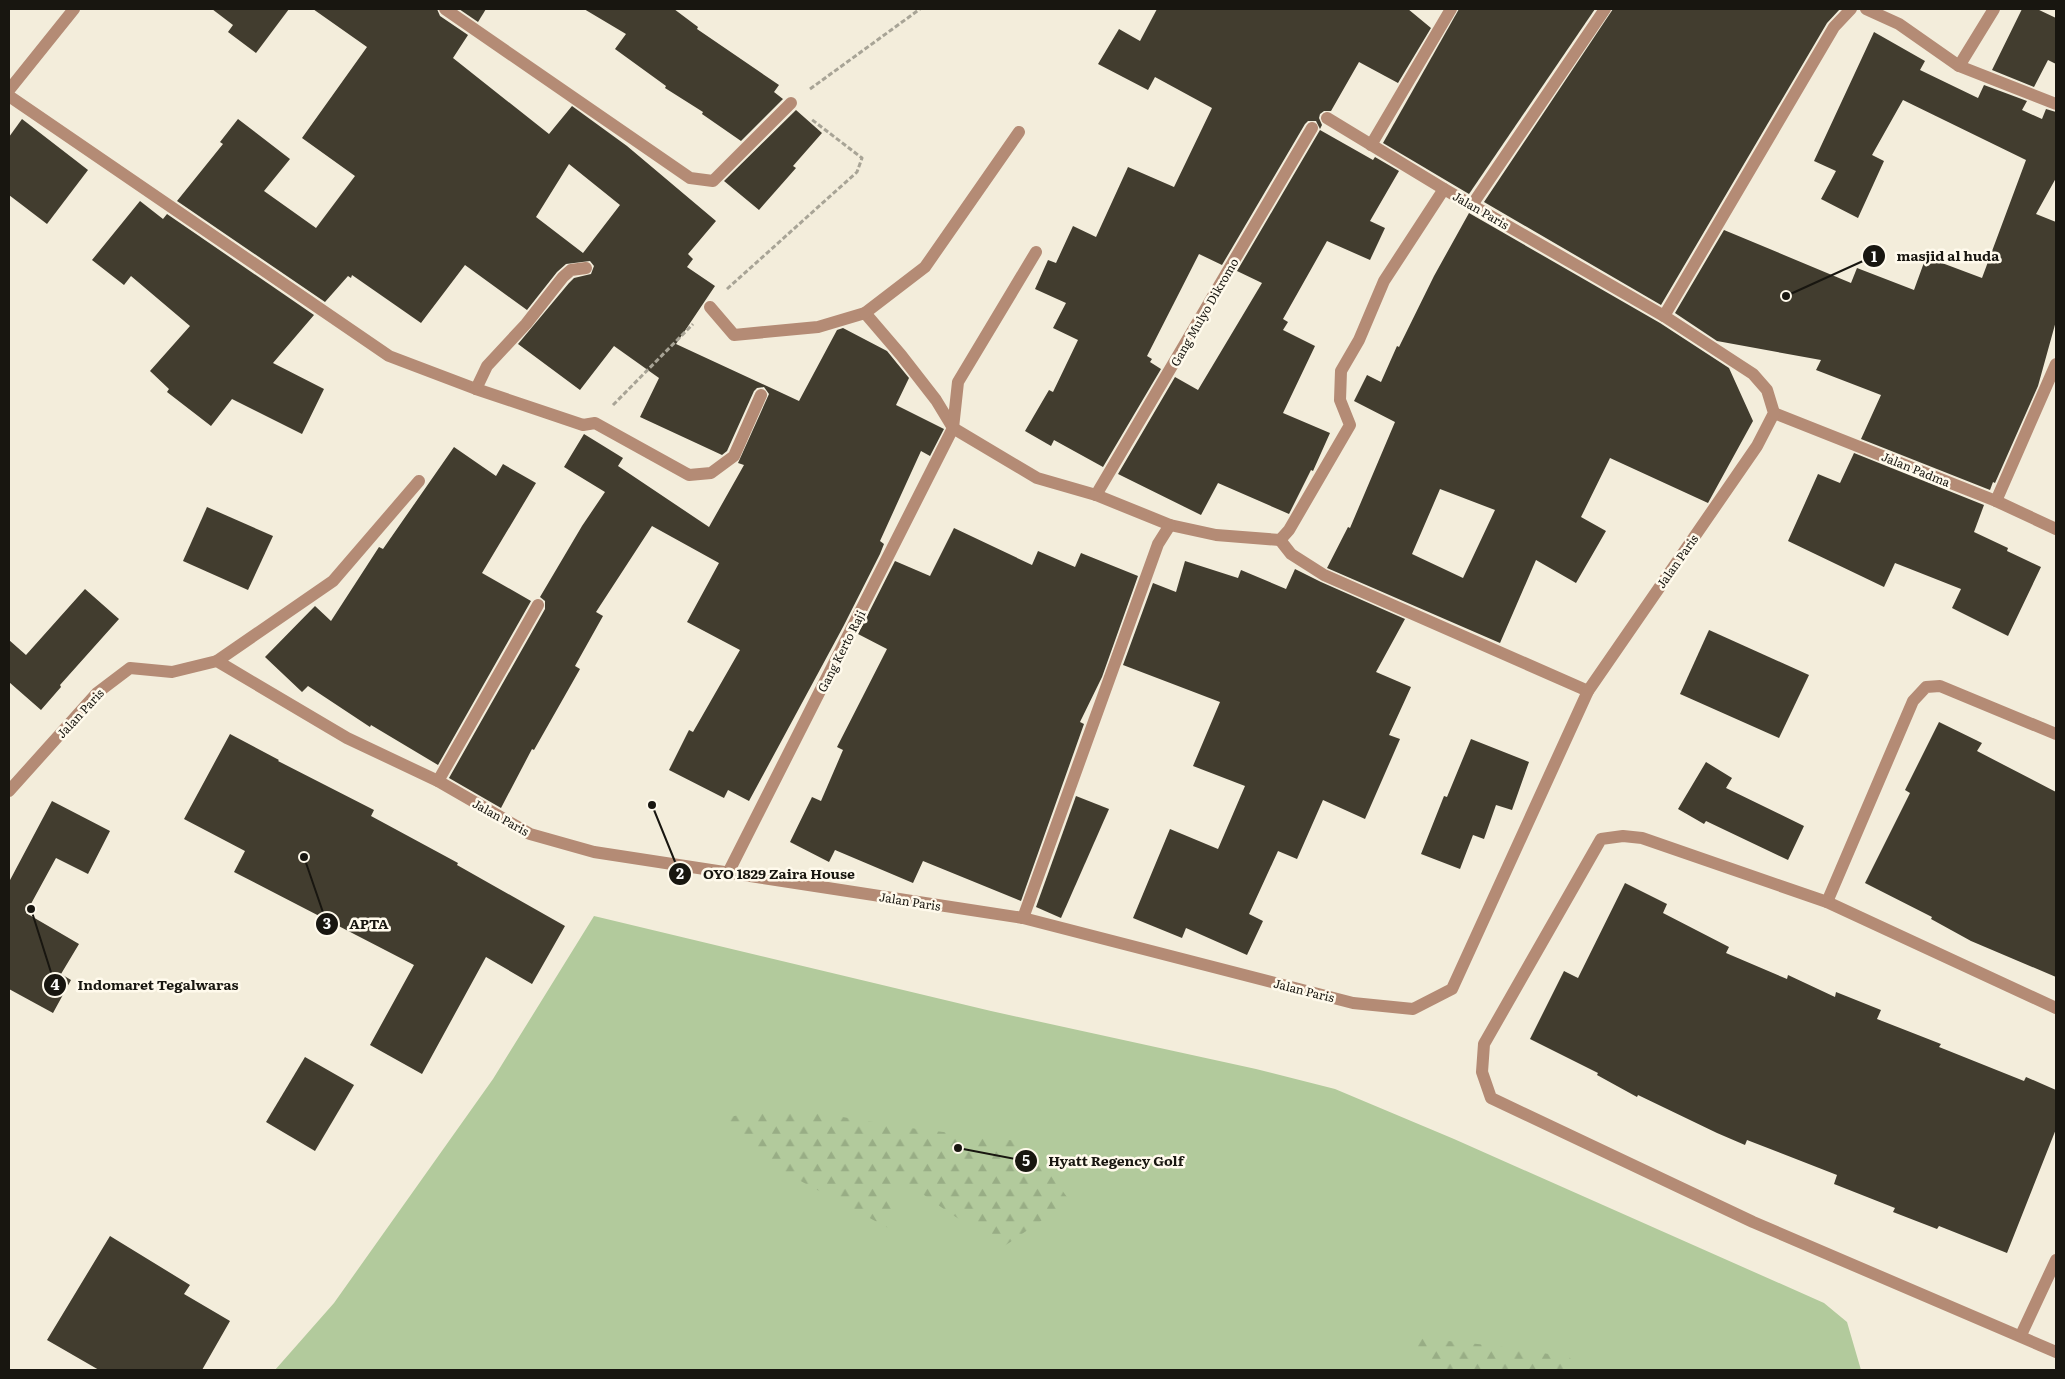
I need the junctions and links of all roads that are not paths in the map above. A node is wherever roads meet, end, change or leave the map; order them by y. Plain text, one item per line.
1 (74, 9) edge
2 (445, 9) edge
3 (1451, 9) edge
4 (1605, 9) edge
5 (1851, 9) edge
6 (1866, 9) edge
7 (1994, 9) edge
8 (1959, 66) junction
9 (9, 90) edge
10 (9, 96) edge
11 (791, 103) road end
12 (2056, 104) edge
13 (1327, 118) dead end
14 (1312, 128) dead end
15 (1019, 132) dead end
16 (1371, 145) junction
17 (1444, 189) junction
18 (1472, 205) junction
19 (1036, 252) dead end
20 (586, 268) dead end
21 (710, 307) road end
22 (865, 313) junction
23 (1664, 316) junction
24 (2056, 364) edge
25 (476, 389) junction
26 (761, 395) dead end
27 (1774, 413) junction
28 (953, 428) junction
29 (419, 481) dead end
30 (1096, 495) junction
31 (1996, 501) junction
32 (1170, 525) junction
33 (2056, 530) edge
34 (1280, 540) junction
35 (538, 605) dead end
36 (217, 661) junction
37 (1588, 690) junction
38 (2056, 734) edge
39 (438, 782) junction
40 (9, 791) edge
41 (728, 873) junction
42 (1827, 902) junction
43 (1023, 918) junction
44 (2056, 1008) edge
45 (2056, 1260) edge
46 (2021, 1335) junction
47 (2056, 1352) edge

1 - 9 street
2 - 11 street
3 - 16 street
4 - 18 street
5 - 23 street
6 - 8 street
7 - 8 street
8 - 12 street
10 - 25 street
13 - 16 street
14 - 30 street, Gang Mulyo Dikromo
15 - 22 street
16 - 17 street
17 - 18 street, Jalan Paris
17 - 34 street, Jalan Paris
18 - 23 street, Jalan Paris
19 - 28 street
20 - 25 street
21 - 22 street
22 - 28 street
23 - 27 street, Jalan Paris
24 - 31 street
25 - 26 street
27 - 31 street, Jalan Padma
27 - 37 street, Jalan Paris
28 - 30 street
28 - 41 street, Gang Kerto Raji
29 - 36 street
30 - 32 street
31 - 33 street, Jalan Padma
32 - 34 street
32 - 43 street
34 - 37 street
35 - 39 street
36 - 39 street, Jalan Paris
36 - 40 street, Jalan Paris
37 - 43 street, Jalan Paris
38 - 42 street
39 - 41 street, Jalan Paris
41 - 43 street, Jalan Paris
42 - 44 street
42 - 46 street
45 - 46 street
46 - 47 street

